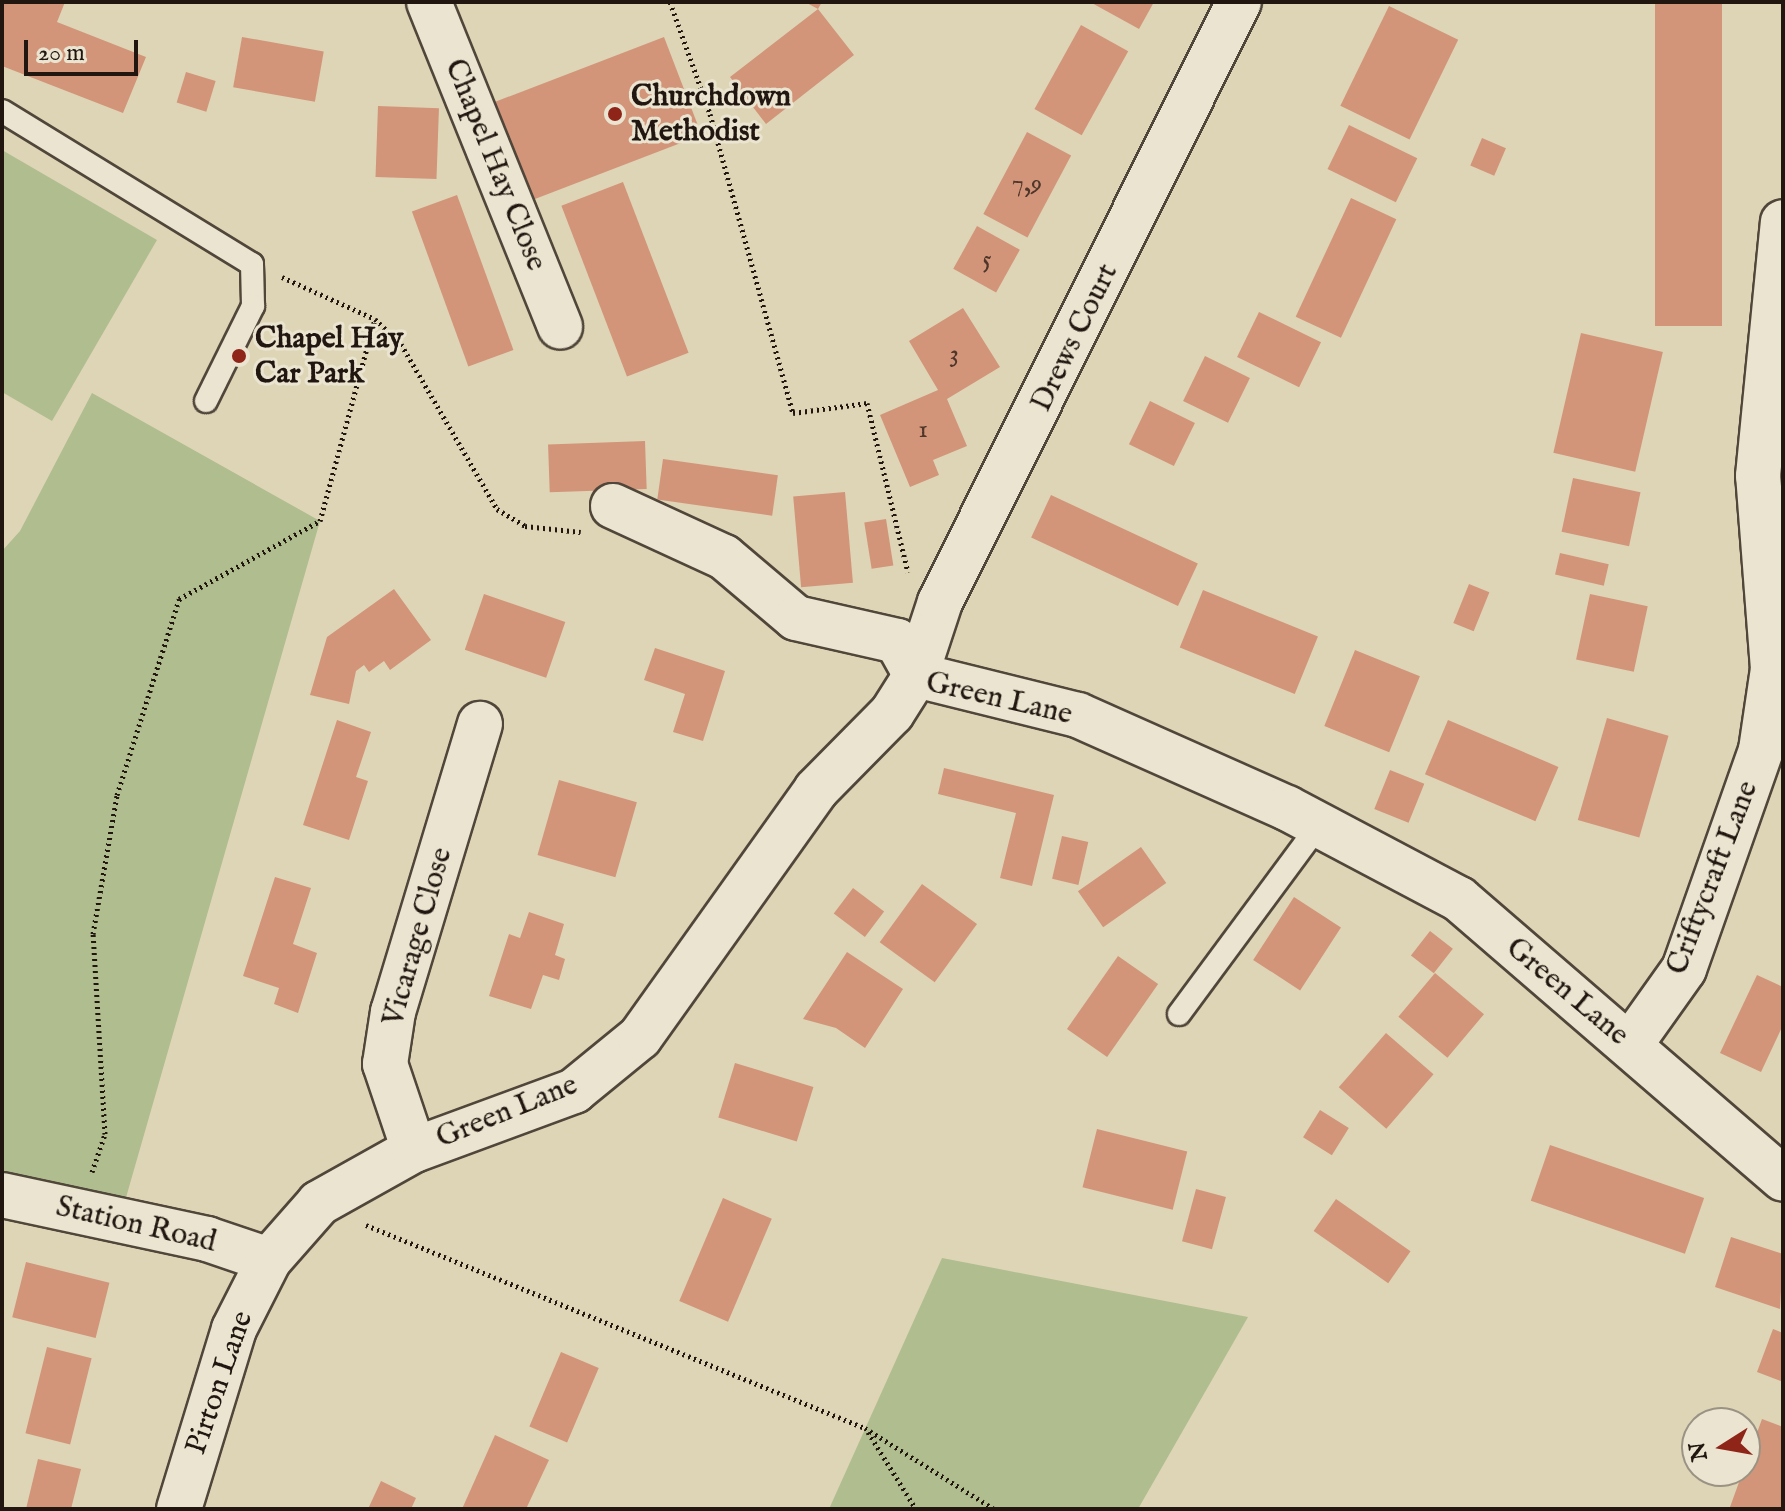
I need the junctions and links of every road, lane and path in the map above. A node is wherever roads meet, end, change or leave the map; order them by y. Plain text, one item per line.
1 (429, 2) edge
2 (670, 2) edge
3 (1239, 2) edge
4 (2, 111) edge
5 (1783, 222) edge
6 (252, 264) junction
7 (375, 319) junction
8 (560, 327) dead end
9 (206, 401) dead end
10 (599, 519) joint
11 (930, 632) junction
12 (916, 675) junction
13 (480, 724) dead end
14 (1319, 825) junction
15 (1179, 1014) dead end
16 (1630, 1045) junction
17 (414, 1150) junction
18 (1783, 1179) edge
19 (2, 1195) edge
20 (319, 1203) junction
21 (79, 1211) junction
22 (269, 1260) junction
23 (865, 1428) junction
24 (179, 1509) edge
25 (916, 1509) edge
26 (994, 1509) edge

1 - 8 street, Chapel Hay Close
2 - 11 path
3 - 11 street, Drews Court
4 - 6 lane
5 - 16 street, Criftycraft Lane
6 - 7 path
6 - 9 lane
7 - 10 path
7 - 21 path
10 - 12 street
11 - 12 street, Drews Court
12 - 14 street, Green Lane
12 - 17 street, Green Lane
13 - 17 street, Vicarage Close
14 - 15 lane
14 - 16 street, Green Lane
16 - 18 street, Green Lane
17 - 20 street, Green Lane
19 - 21 street, Station Road
20 - 22 street, Green Lane
20 - 23 path
21 - 22 street, Station Road
22 - 24 street, Pirton Lane
23 - 25 path
23 - 26 path

